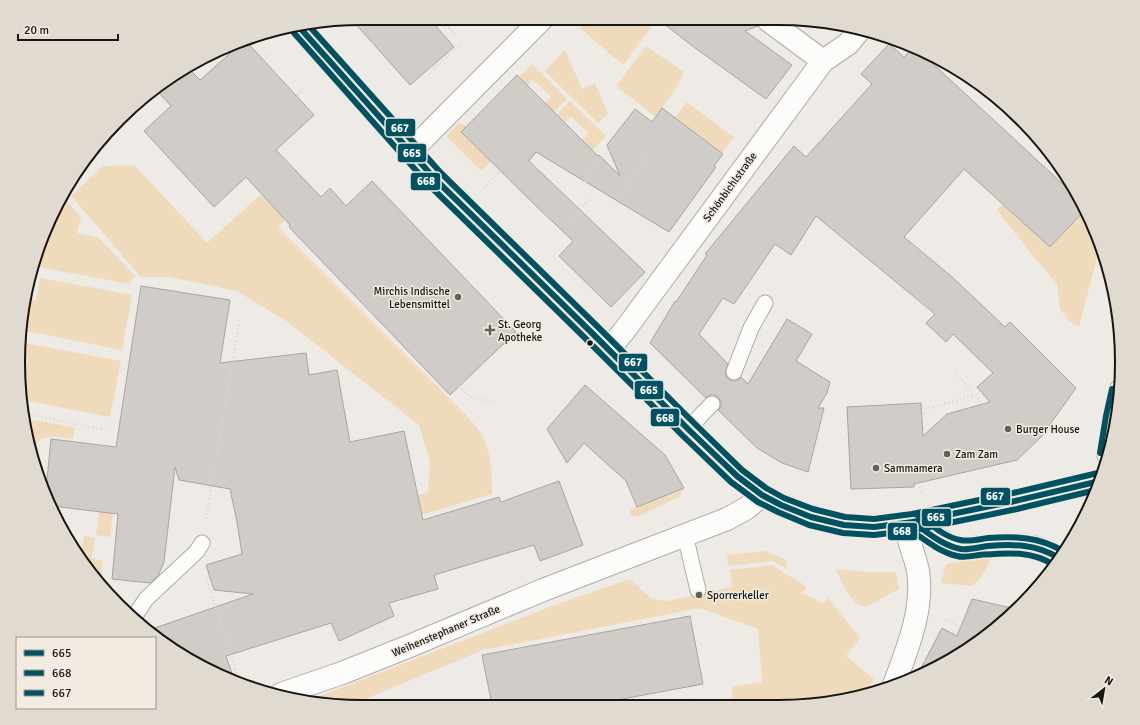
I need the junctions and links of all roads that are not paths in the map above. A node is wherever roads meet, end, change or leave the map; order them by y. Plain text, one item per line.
1 (536, 25) edge
2 (774, 25) edge
3 (302, 30) edge
4 (856, 35) edge
5 (823, 61) junction
6 (410, 152) junction
7 (765, 303) dead end
8 (609, 349) junction
9 (734, 372) dead end
10 (712, 404) dead end
11 (689, 430) junction
12 (1093, 483) edge
13 (762, 495) junction
14 (909, 522) junction
15 (685, 535) junction
16 (202, 543) road end
17 (1055, 555) edge
18 (698, 590) dead end
19 (137, 613) edge
20 (897, 678) edge
21 (288, 692) edge

1 - 6 street
2 - 5 street
3 - 6 street
4 - 5 street, Schönbichlstraße
5 - 8 street, Schönbichlstraße
6 - 8 street
7 - 9 lane
8 - 11 street
10 - 11 lane
11 - 13 street
12 - 14 street
13 - 14 street
13 - 15 street, Weihenstephaner Straße
14 - 17 street
14 - 20 street
15 - 18 lane
15 - 21 street, Weihenstephaner Straße
16 - 19 lane

